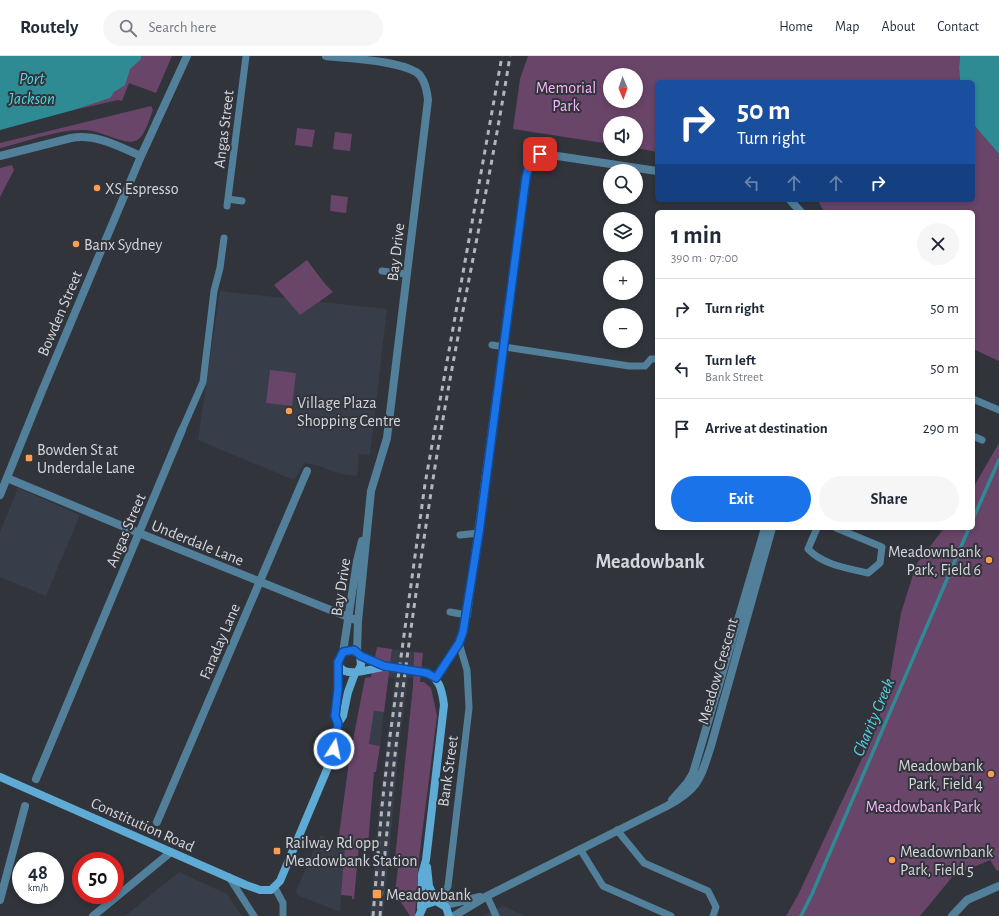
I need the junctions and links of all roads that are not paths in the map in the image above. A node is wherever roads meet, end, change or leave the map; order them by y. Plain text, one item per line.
1 (187, 56) edge
2 (246, 56) edge
3 (326, 56) edge
4 (0, 156) edge
5 (141, 156) junction
6 (655, 171) edge
7 (242, 201) dead end
8 (792, 202) edge
9 (799, 210) edge
10 (224, 238) dead end
11 (382, 271) dead end
12 (406, 274) junction
13 (492, 345) dead end
14 (504, 347) junction
15 (655, 359) edge
16 (975, 400) edge
17 (999, 410) edge
18 (182, 430) joint
19 (975, 437) edge
20 (982, 440) dead end
21 (307, 471) dead end
22 (7, 478) junction
23 (0, 495) edge
24 (366, 527) junction
25 (764, 530) edge
26 (771, 530) edge
27 (816, 530) edge
28 (841, 530) edge
29 (139, 533) junction
30 (479, 533) junction
31 (460, 535) dead end
32 (260, 582) junction
33 (450, 612) dead end
34 (467, 615) junction
35 (349, 617) junction
36 (358, 621) junction
37 (459, 643) junction
38 (343, 652) junction
39 (359, 654) junction
40 (373, 664) junction
41 (339, 666) junction
42 (356, 672) junction
43 (436, 678) junction
44 (338, 724) junction
45 (0, 777) edge
46 (36, 779) dead end
47 (25, 806) dead end
48 (668, 806) junction
49 (157, 822) dead end
50 (617, 830) junction
51 (580, 849) junction
52 (171, 852) junction
53 (426, 860) junction
54 (229, 877) junction
55 (999, 886) edge
56 (275, 888) junction
57 (487, 896) junction
58 (0, 900) edge
59 (440, 902) junction
60 (420, 912) edge
61 (94, 916) edge
62 (254, 916) edge
63 (283, 916) edge
64 (449, 916) edge
65 (454, 916) edge
66 (496, 916) edge
67 (670, 916) edge
68 (713, 916) edge
69 (952, 916) edge

1 - 5 street, Bowden Street
2 - 7 lane, Angas Street
3 - 12 street, Bay Drive
4 - 5 street
5 - 22 street, Bowden Street
6 - 14 street
8 - 9 street
10 - 18 lane, Angas Street
11 - 12 lane
12 - 24 street, Bay Drive
13 - 14 lane
14 - 15 lane
14 - 30 street
16 - 17 lane
18 - 29 street, Angas Street
19 - 20 lane
21 - 32 street, Faraday Lane
22 - 23 street, Bowden Street
22 - 29 street, Underdale Lane
24 - 35 street, Bay Drive
24 - 36 street, Bay Drive
25 - 48 street, Meadow Crescent
26 - 48 street, Meadow Crescent
27 - 28 lane
29 - 32 street, Underdale Lane
29 - 46 street, Angas Street
30 - 31 lane
30 - 34 street
32 - 35 street, Underdale Lane
32 - 49 street, Faraday Lane
33 - 34 lane
34 - 37 street
35 - 36 street, Underdale Lane
35 - 38 street, Bay Drive
36 - 39 street, Bay Drive
37 - 43 street
37 - 59 lane, Bank Street
38 - 39 main road
38 - 41 main road
39 - 40 main road
39 - 42 main road
40 - 42 main road
40 - 43 main road, bridge
41 - 42 main road
41 - 44 main road
42 - 44 main road
43 - 53 main road, Bank Street
44 - 56 main road
45 - 52 main road, Constitution Road
47 - 58 street
48 - 50 street, Meadow Crescent
50 - 51 street, Meadow Crescent
50 - 68 lane
51 - 57 street, Meadow Crescent
51 - 67 lane
52 - 54 main road, Constitution Road
52 - 61 street
53 - 59 main road, Bank Street
53 - 60 main road, Bank Street
54 - 56 main road, Constitution Road
54 - 62 lane
55 - 69 street
56 - 63 lane
57 - 59 street, Meadow Crescent
57 - 65 street, Meadow Crescent
57 - 66 lane
59 - 60 main road
59 - 64 main road

